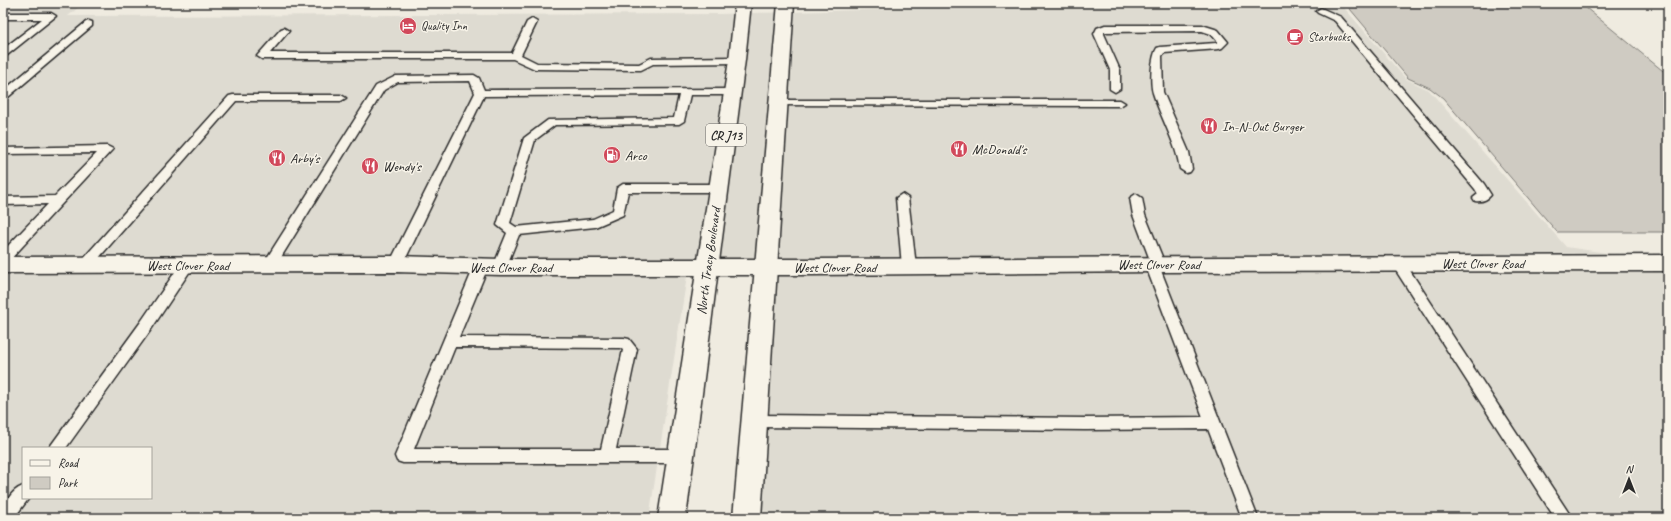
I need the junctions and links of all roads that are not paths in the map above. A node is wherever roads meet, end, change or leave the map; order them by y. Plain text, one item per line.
1 (744, 3) edge
2 (786, 3) edge
3 (1321, 11) dead end
4 (3, 16) edge
5 (532, 22) dead end
6 (89, 24) dead end
7 (284, 31) dead end
8 (4, 52) edge
9 (515, 56) junction
10 (737, 60) junction
11 (1115, 89) dead end
12 (732, 92) junction
13 (480, 93) junction
14 (685, 93) junction
15 (3, 96) edge
16 (340, 98) dead end
17 (778, 103) junction
18 (1120, 103) dead end
19 (3, 151) edge
20 (1186, 170) dead end
21 (718, 188) junction
22 (902, 198) dead end
23 (1136, 198) dead end
24 (1479, 198) dead end
25 (59, 200) junction
26 (3, 201) edge
27 (514, 231) junction
28 (3, 259) edge
29 (1398, 263) junction
30 (1668, 263) edge
31 (270, 264) junction
32 (396, 264) junction
33 (1155, 264) junction
34 (3, 265) edge
35 (85, 265) junction
36 (187, 265) junction
37 (909, 266) junction
38 (491, 267) junction
39 (707, 267) junction
40 (766, 267) junction
41 (450, 342) junction
42 (755, 421) junction
43 (1213, 423) junction
44 (58, 447) edge
45 (607, 456) junction
46 (680, 456) junction
47 (22, 494) edge
48 (4, 518) edge
49 (672, 518) edge
50 (747, 518) edge
51 (1250, 518) edge
52 (1564, 518) edge

1 - 10 main road, North Tracy Boulevard / CR J13
2 - 17 main road
3 - 24 lane
4 - 8 lane
5 - 9 lane
6 - 15 lane
7 - 9 lane
9 - 10 lane
10 - 12 main road, North Tracy Boulevard / CR J13
11 - 20 lane
12 - 14 lane
12 - 21 main road, North Tracy Boulevard / CR J13
13 - 14 lane
13 - 31 lane
13 - 32 lane
14 - 27 lane
16 - 35 lane
17 - 18 lane
17 - 40 main road
19 - 25 lane
21 - 27 lane
21 - 39 main road, North Tracy Boulevard / CR J13
22 - 37 lane
23 - 33 lane
25 - 26 lane
25 - 28 lane
27 - 38 lane
29 - 30 main road, West Clover Road
29 - 33 main road, West Clover Road
29 - 52 lane
31 - 32 main road, West Clover Road
31 - 36 main road, West Clover Road
32 - 38 main road, West Clover Road
33 - 37 main road, West Clover Road
33 - 43 lane
34 - 35 main road, West Clover Road
35 - 36 main road, West Clover Road
36 - 44 lane
37 - 40 main road, West Clover Road
38 - 39 main road, West Clover Road
38 - 41 lane
39 - 40 main road, West Clover Road
39 - 46 main road, North Tracy Boulevard / CR J13
40 - 42 main road
41 - 45 lane
41 - 45 lane
42 - 43 lane
42 - 50 main road
43 - 51 lane
45 - 46 lane
46 - 49 main road, North Tracy Boulevard / CR J13
47 - 48 lane

